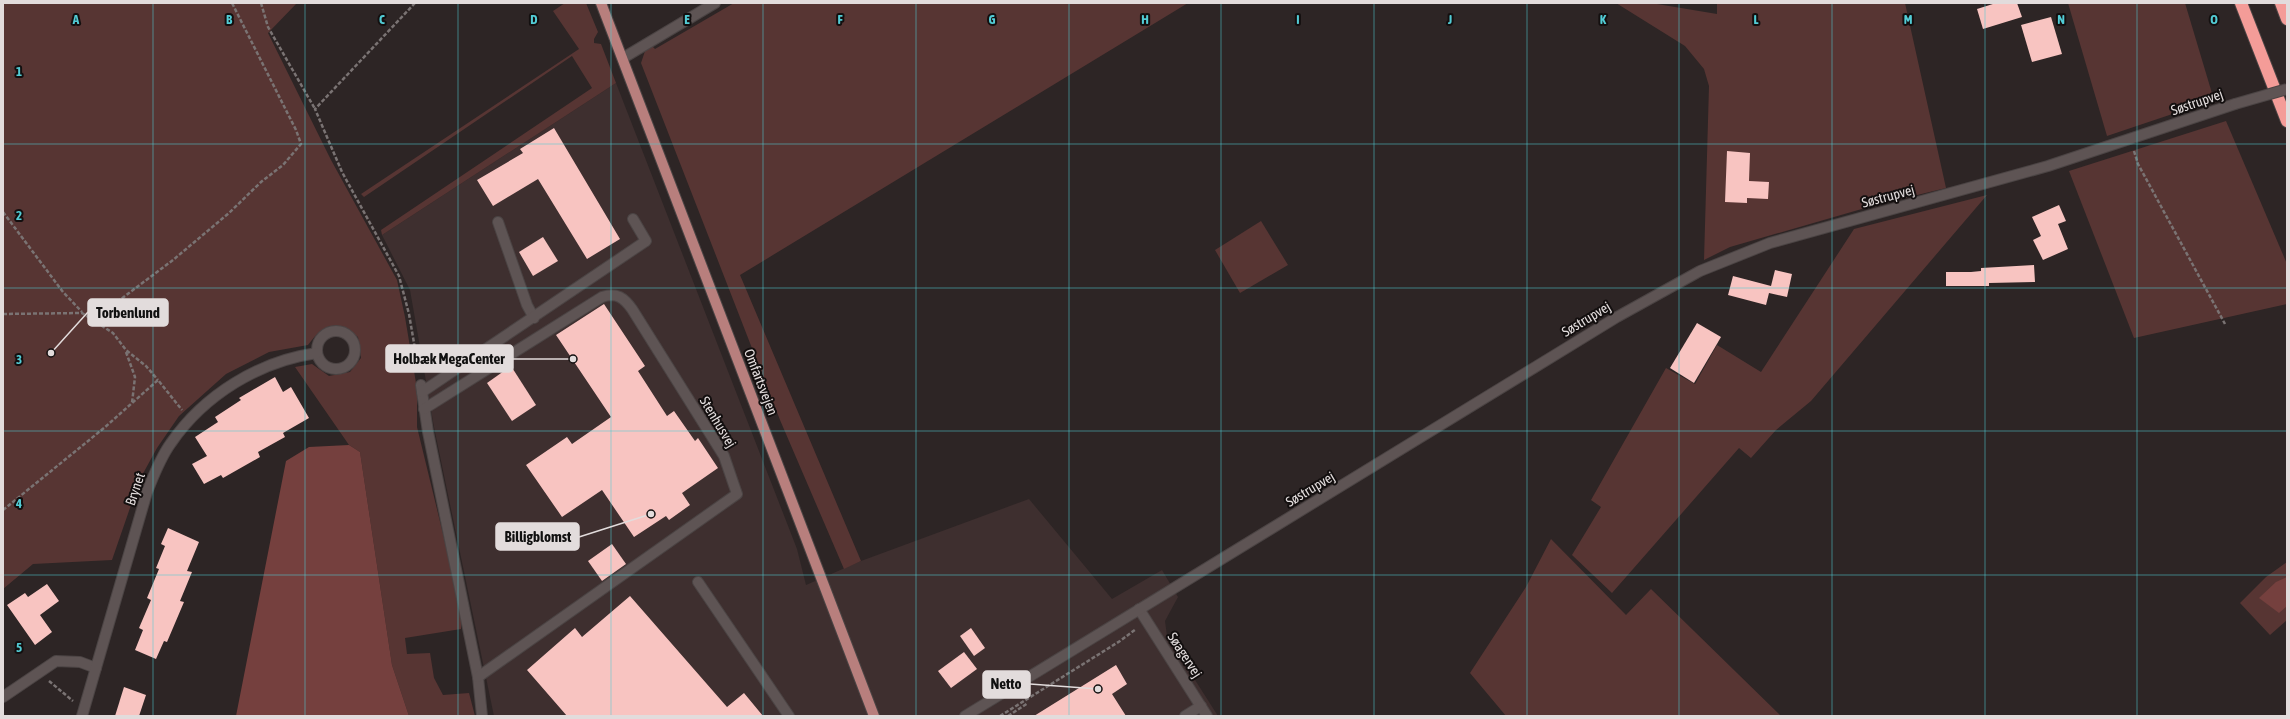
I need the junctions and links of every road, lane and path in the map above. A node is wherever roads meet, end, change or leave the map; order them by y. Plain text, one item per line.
1 (232, 3) edge
2 (261, 3) edge
3 (415, 3) edge
4 (601, 3) edge
5 (715, 3) edge
6 (2242, 3) edge
7 (2281, 3) edge
8 (2287, 19) edge
9 (623, 58) junction
10 (2287, 89) edge
11 (315, 109) junction
12 (2287, 121) edge
13 (2131, 140) junction
14 (3, 212) edge
15 (633, 219) dead end
16 (498, 222) dead end
17 (82, 313) junction
18 (3, 314) edge
19 (534, 318) junction
20 (93, 320) junction
21 (2225, 324) dead end
22 (126, 350) junction
23 (317, 353) dead end
24 (158, 380) junction
25 (421, 388) junction
26 (132, 404) junction
27 (424, 409) junction
28 (189, 419) junction
29 (3, 510) edge
30 (698, 582) dead end
31 (1139, 609) junction
32 (1146, 620) junction
33 (96, 668) junction
34 (39, 672) junction
35 (478, 677) junction
36 (3, 697) edge
37 (1028, 703) dead end
38 (1201, 706) junction
39 (83, 714) edge
40 (482, 716) edge
41 (789, 716) edge
42 (874, 716) edge
43 (965, 716) edge
44 (1000, 716) edge
45 (1008, 716) edge
46 (1185, 716) edge
47 (1207, 716) edge

1 - 20 path
2 - 11 path
3 - 11 path
4 - 9 main road, Omfartsvejen
5 - 9 street
6 - 12 highway
7 - 8 highway
9 - 42 main road, Omfartsvejen
10 - 13 street, Søstrupvej, bridge
11 - 25 path
13 - 21 path
13 - 31 street, Søstrupvej
14 - 17 path
15 - 19 street
16 - 19 street
17 - 18 path
17 - 20 path
19 - 25 street
20 - 22 path
22 - 24 path
22 - 26 path
23 - 28 street, Brynet
24 - 26 path
24 - 28 path
25 - 27 street
26 - 29 path
27 - 35 street
27 - 35 street, Stenhusvej
28 - 33 street, Brynet
30 - 41 street
31 - 32 street, Søagervej
31 - 43 street, Søstrupvej
32 - 38 street, Søagervej
32 - 44 path
33 - 34 street
33 - 39 street, Brynet
34 - 36 street
34 - 39 path
35 - 40 street
37 - 45 path
38 - 46 street
38 - 47 street, Søagervej

